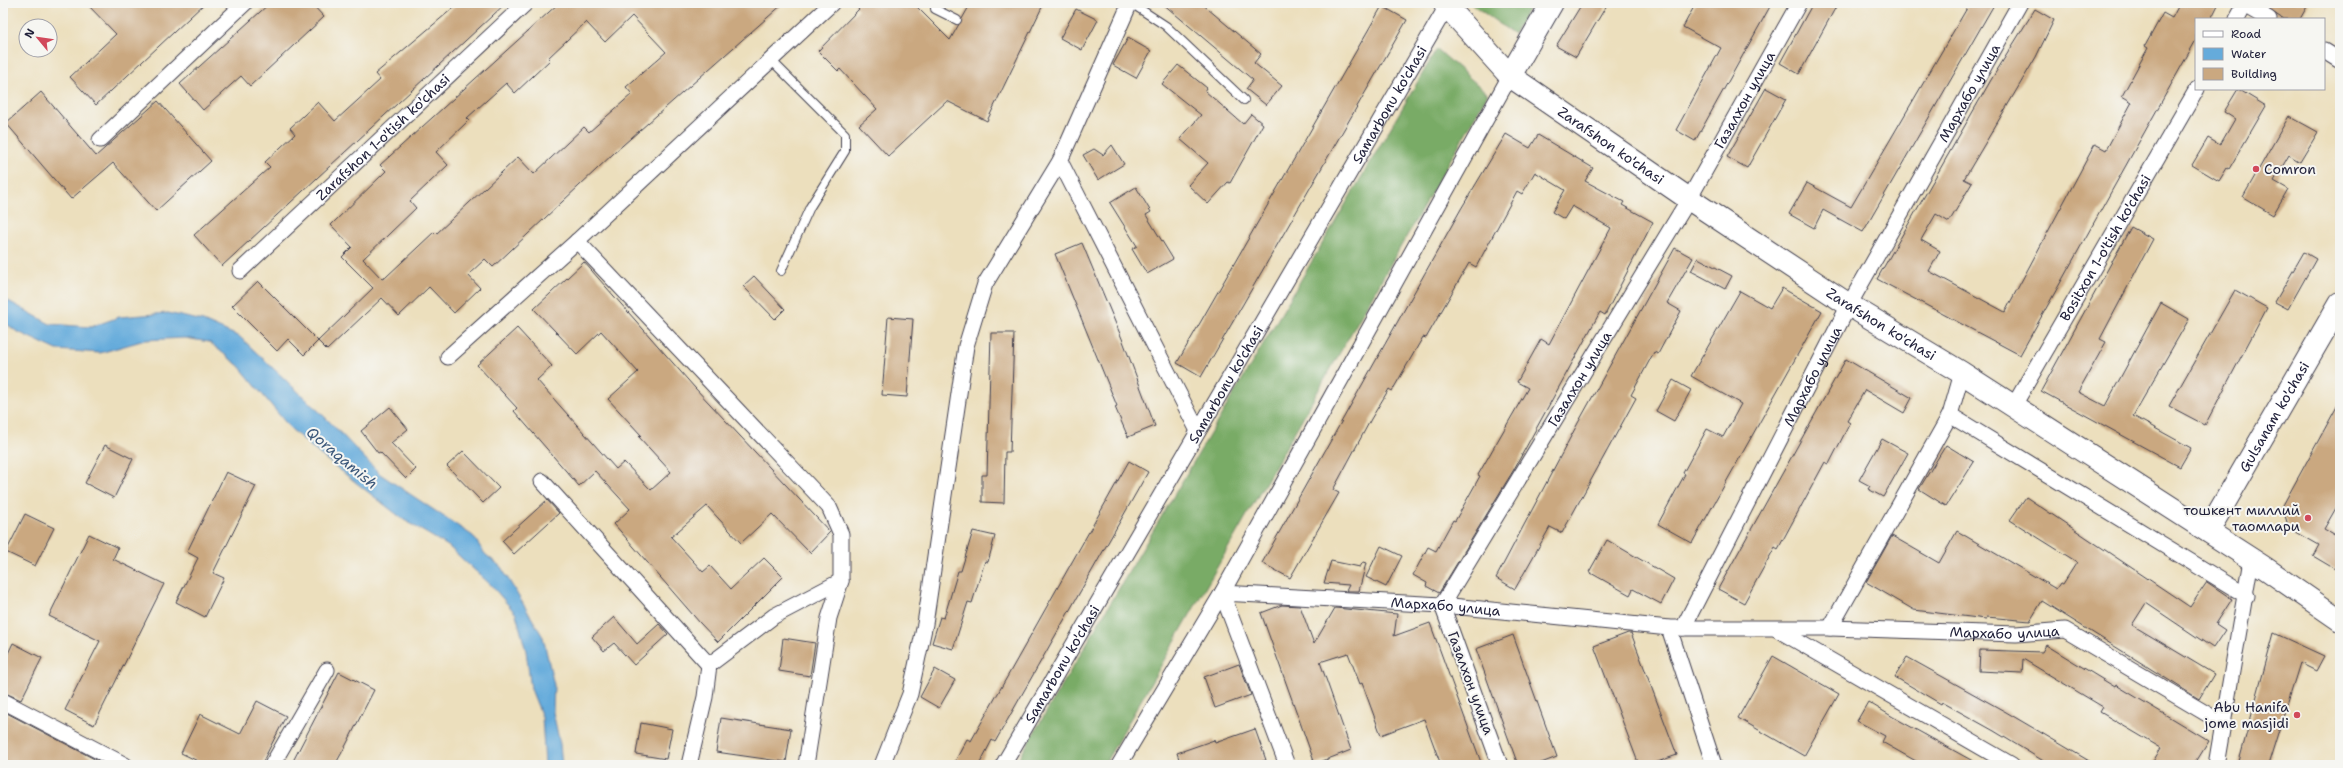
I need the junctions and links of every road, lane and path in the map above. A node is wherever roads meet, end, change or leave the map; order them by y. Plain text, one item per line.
1 (246, 3) edge
2 (526, 3) edge
3 (832, 3) edge
4 (935, 3) edge
5 (1130, 3) edge
6 (1552, 3) edge
7 (1799, 3) edge
8 (2020, 3) edge
9 (1446, 4) edge
10 (2246, 4) edge
11 (2238, 18) edge
12 (2267, 18) edge
13 (957, 20) dead end
14 (2325, 52) edge
15 (771, 60) junction
16 (2340, 61) edge
17 (1510, 76) junction
18 (2196, 90) edge
19 (1244, 100) dead end
20 (100, 140) dead end
21 (1060, 161) junction
22 (1689, 199) junction
23 (578, 241) junction
24 (781, 270) dead end
25 (240, 271) dead end
26 (2340, 303) edge
27 (1849, 305) junction
28 (448, 357) dead end
29 (1962, 373) junction
30 (2013, 407) junction
31 (1950, 415) junction
32 (1198, 431) junction
33 (542, 481) dead end
34 (2208, 531) junction
35 (2251, 560) junction
36 (840, 581) junction
37 (1222, 593) junction
38 (2246, 596) junction
39 (1442, 605) junction
40 (2340, 620) edge
41 (1676, 628) junction
42 (1830, 628) junction
43 (1777, 629) junction
44 (709, 665) junction
45 (326, 670) dead end
46 (3, 701) edge
47 (2224, 724) junction
48 (125, 765) edge
49 (272, 765) edge
50 (688, 765) edge
51 (806, 765) edge
52 (882, 765) edge
53 (1003, 765) edge
54 (1119, 765) edge
55 (1287, 765) edge
56 (1500, 765) edge
57 (1714, 765) edge
58 (2012, 765) edge
59 (2216, 765) edge

1 - 20 street
2 - 25 street, Zarafshon 1-o'tish ko'chasi
3 - 15 street
4 - 13 lane
5 - 19 lane
5 - 21 street
6 - 17 street
7 - 22 street, Газалхон улица
8 - 27 street, Мархабо улица
9 - 17 street, Zarafshon ko'chasi
9 - 32 street, Samarbonu ko'chasi
10 - 11 street
10 - 12 street
14 - 16 street
15 - 23 street
15 - 24 lane
17 - 22 street, Zarafshon ko'chasi
17 - 37 street
18 - 30 street, Bositxon 1-o'tish ko'chasi
21 - 32 street
21 - 52 street
22 - 27 street, Zarafshon ko'chasi
22 - 39 street, Газалхон улица
23 - 28 street
23 - 36 street
26 - 34 street, Gulsanam ko'chasi
27 - 29 street, Zarafshon ko'chasi
27 - 41 street, Мархабо улица
29 - 30 street, Zarafshon ko'chasi
29 - 31 street
30 - 34 street, Zarafshon ko'chasi
31 - 38 street
31 - 42 street
32 - 53 street, Samarbonu ko'chasi
33 - 44 street
34 - 35 street, Zarafshon ko'chasi
35 - 38 street
35 - 40 street, Zarafshon ko'chasi
36 - 44 street
36 - 51 street
37 - 39 street, Мархабо улица
37 - 54 street
37 - 55 street
38 - 47 street
39 - 41 street, Мархабо улица
39 - 56 street, Газалхон улица
41 - 43 street, Мархабо улица
41 - 57 street
42 - 43 street, Мархабо улица
42 - 47 street, Мархабо улица
43 - 58 street, Мархабо улица
44 - 50 street
45 - 49 street
46 - 48 street
47 - 59 street

